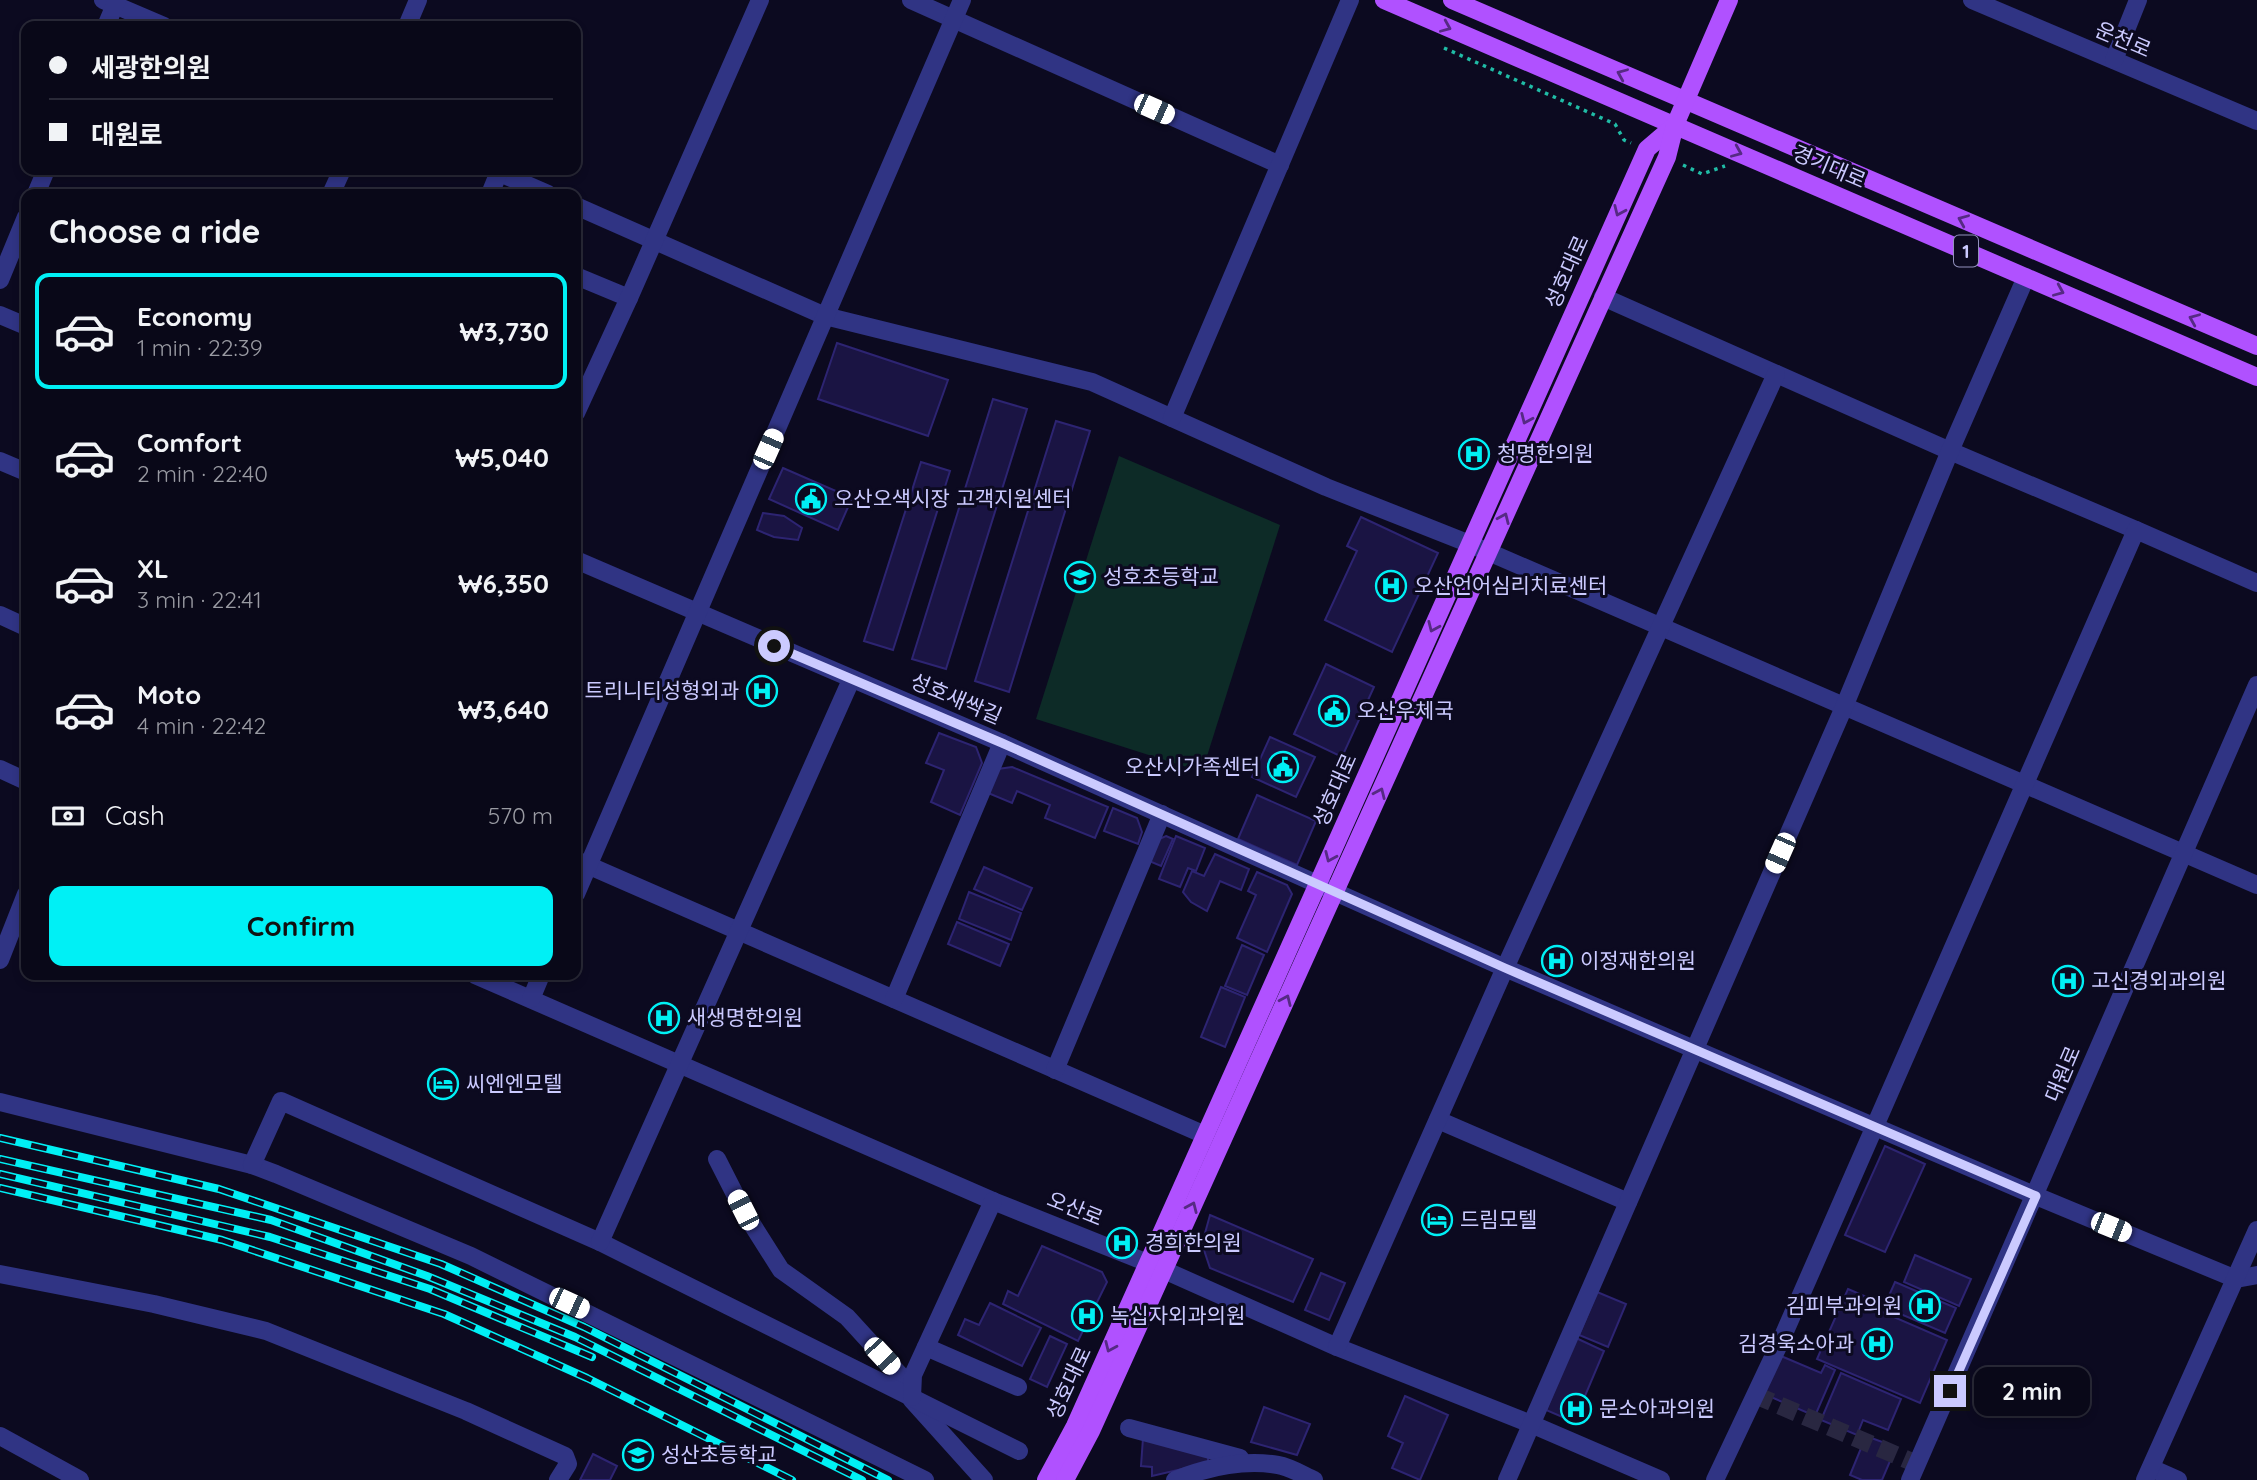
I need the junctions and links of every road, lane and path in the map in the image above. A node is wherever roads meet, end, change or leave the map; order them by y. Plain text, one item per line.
1 (418, 0) edge
2 (760, 0) edge
3 (911, 0) edge
4 (962, 0) edge
5 (1350, 0) edge
6 (1384, 0) edge
7 (1452, 0) edge
8 (1729, 0) edge
9 (1972, 0) edge
10 (2138, 0) edge
11 (112, 2) edge
12 (954, 19) junction
13 (107, 21) edge
14 (153, 21) edge
15 (409, 21) edge
16 (1442, 47) dead end
17 (2114, 60) junction
18 (1685, 101) junction
19 (2257, 121) edge
20 (1675, 125) junction
21 (1624, 139) dead end
22 (1280, 166) junction
23 (505, 175) edge
24 (537, 189) edge
25 (581, 208) edge
26 (21, 229) edge
27 (654, 241) junction
28 (2026, 277) junction
29 (581, 278) edge
30 (0, 281) edge
31 (1604, 297) junction
32 (629, 298) junction
33 (0, 316) edge
34 (825, 316) junction
35 (21, 324) edge
36 (2257, 346) edge
37 (1776, 374) junction
38 (2257, 377) edge
39 (581, 402) edge
40 (1172, 418) junction
41 (1950, 451) junction
42 (0, 460) edge
43 (21, 470) edge
44 (2136, 530) junction
45 (1470, 544) junction
46 (1489, 552) junction
47 (581, 562) edge
48 (2257, 583) edge
49 (698, 612) junction
50 (0, 615) edge
51 (21, 625) edge
52 (1662, 626) junction
53 (851, 680) junction
54 (2257, 685) edge
55 (1844, 707) junction
56 (1002, 743) junction
57 (0, 769) edge
58 (21, 779) edge
59 (2025, 786) junction
60 (1162, 814) junction
61 (2182, 853) junction
62 (582, 862) edge
63 (1318, 884) junction
64 (2257, 885) edge
65 (1335, 892) junction
66 (21, 906) edge
67 (738, 930) junction
68 (0, 958) edge
69 (1505, 968) junction
70 (487, 980) edge
71 (539, 980) edge
72 (531, 999) junction
73 (894, 999) junction
74 (1695, 1049) junction
75 (679, 1065) junction
76 (1055, 1070) junction
77 (0, 1102) edge
78 (1438, 1120) junction
79 (1876, 1127) junction
80 (1205, 1135) junction
81 (717, 1158) dead end
82 (252, 1165) junction
83 (2036, 1196) junction
84 (993, 1201) junction
85 (1628, 1202) junction
86 (2257, 1230) edge
87 (600, 1242) junction
88 (1156, 1266) junction
89 (0, 1274) edge
90 (2257, 1275) edge
91 (2236, 1279) junction
92 (926, 1347) junction
93 (1337, 1347) junction
94 (1018, 1387) dead end
95 (912, 1399) junction
96 (1531, 1424) junction
97 (1129, 1428) dead end
98 (0, 1436) edge
99 (1019, 1451) dead end
100 (1257, 1463) junction
101 (2148, 1474) edge
102 (80, 1480) edge
103 (558, 1480) edge
104 (925, 1480) edge
105 (984, 1480) edge
106 (1046, 1480) edge
107 (1065, 1480) edge
108 (1175, 1480) edge
109 (1314, 1480) edge
110 (1507, 1480) edge
111 (1661, 1480) edge
112 (1715, 1480) edge
113 (1910, 1480) edge
114 (2178, 1480) edge

1 - 15 street
2 - 27 street
3 - 12 street
4 - 12 street
5 - 22 street
6 -> 20 main road, 경기대로 / 1
18 -> 7 main road, 경기대로 / 1
8 - 18 main road, 성호대로
9 - 17 street, 운천로
10 - 17 street
11 - 13 street
11 - 14 street
12 - 22 street
12 - 34 street
16 - 21 path
17 - 19 street, 운천로
18 - 20 main road, 성호대로
36 -> 18 main road, 경기대로 / 1
20 -> 28 main road, 경기대로 / 1
20 - 31 main road, 성호대로
20 -> 45 main road, 성호대로
22 - 40 street
23 - 24 street
25 - 27 street
26 - 30 street
27 - 32 street
27 - 34 street
28 -> 38 main road, 경기대로 / 1
28 - 41 street
29 - 32 street
31 - 37 street
46 -> 31 main road, 성호대로
32 - 39 street
33 - 35 street
34 - 40 street
34 - 49 street
37 - 41 street
37 - 52 street
40 - 45 street
41 - 44 street
41 - 55 street
42 - 43 street
44 - 48 street
44 - 59 street
45 - 46 street
45 -> 63 main road, 성호대로
46 - 52 street
65 -> 46 main road, 성호대로
47 - 49 street, 성호새싹길
49 - 53 street, 성호새싹길
49 - 62 street
50 - 51 street
52 - 55 street
52 - 69 street
53 - 56 street, 성호새싹길
53 - 67 street
54 - 61 street, 대원로
55 - 59 street
55 - 74 street
56 - 60 street, 성호새싹길
56 - 73 street
57 - 58 street
59 - 61 street
59 - 79 street
60 - 63 street, 성호새싹길
60 - 76 street
61 - 64 street
61 - 83 street, 대원로
62 - 67 street
63 - 65 street, 성호새싹길
63 - 80 main road, 성호대로
65 - 69 street, 성호새싹길
88 -> 65 main road, 성호대로
66 - 68 street
67 - 73 street
67 - 75 street
69 - 74 street, 성호새싹길
69 - 78 street
70 - 72 street, 오산로
71 - 72 street
72 - 75 street, 오산로
73 - 76 street
74 - 79 street, 성호새싹길
74 - 85 street
75 - 84 street, 오산로
75 - 87 street
76 - 80 street
77 - 82 street
78 - 85 street
78 - 93 street
79 - 83 street, 성호새싹길
79 - 112 street
80 - 88 main road, 성호대로
81 - 95 street
82 - 87 street
82 - 104 street
83 - 91 street, 성호새싹길
83 - 113 street, 대원로
84 - 88 street, 오산로
84 - 92 street
85 - 96 street
86 - 91 street
87 - 95 street
88 - 93 street, 오산로
88 -> 106 main road, 성호대로
88 - 107 main road, 성호대로
89 - 103 street
90 - 91 street
91 - 101 street
92 - 94 street
92 - 95 street
93 - 96 street, 오산로
95 - 99 street
95 - 105 street
96 - 110 street
96 - 111 street, 오산로
97 - 100 street
98 - 102 street
100 - 108 street
100 - 109 street
101 - 114 street

